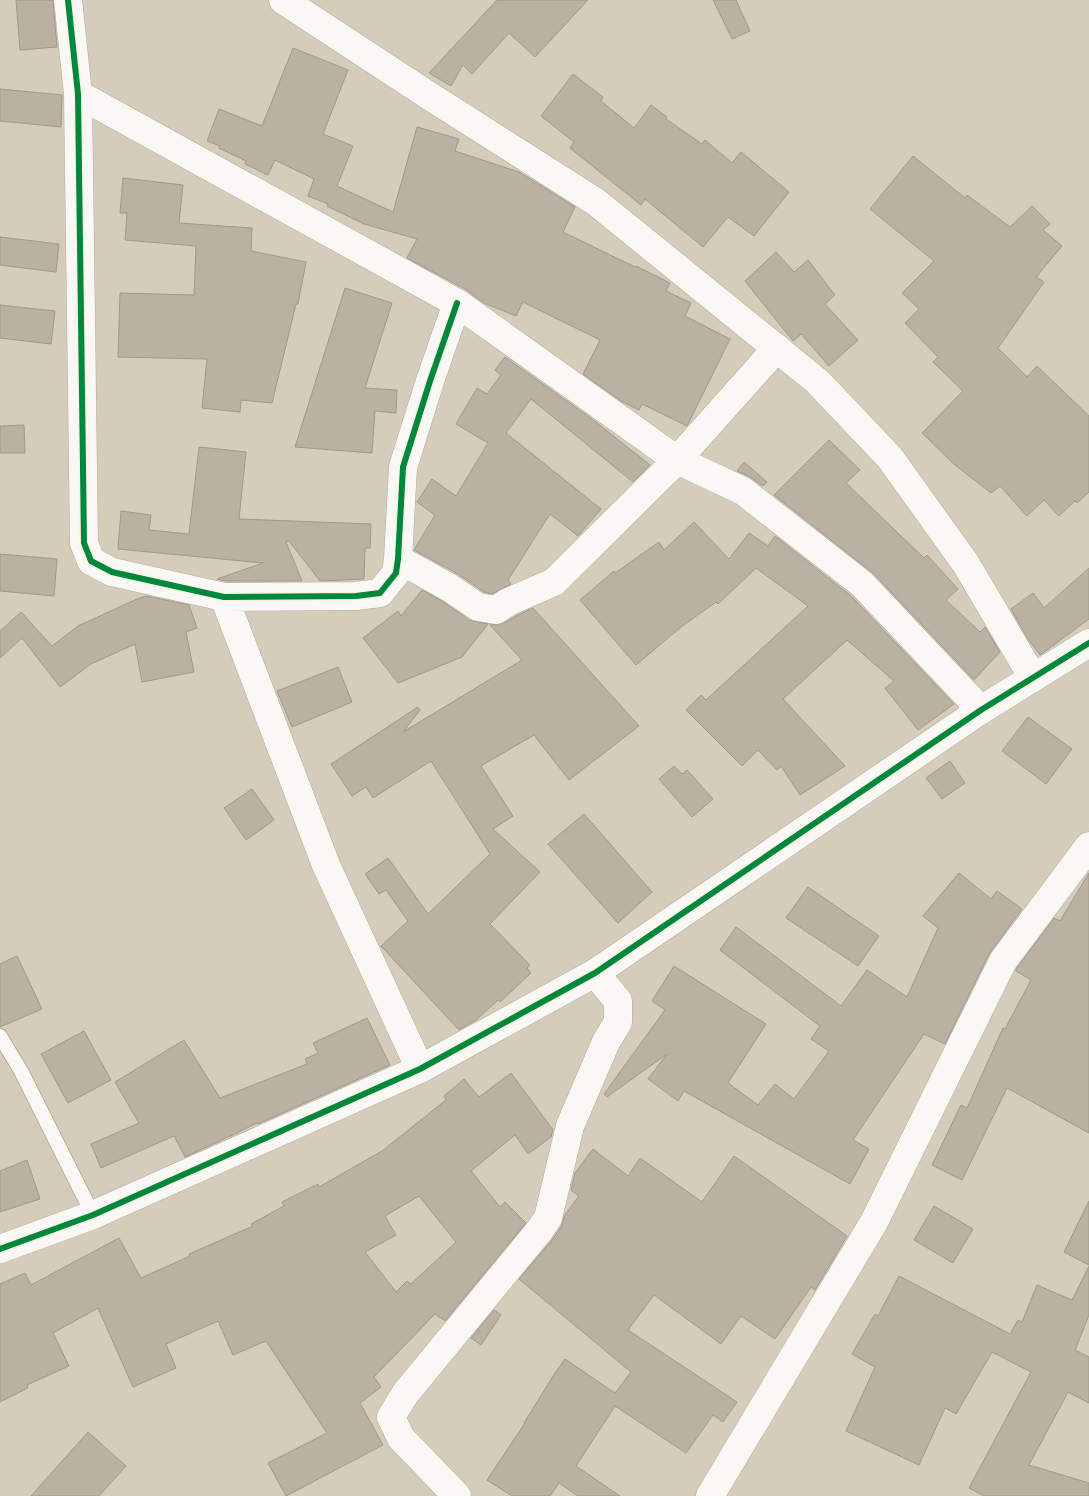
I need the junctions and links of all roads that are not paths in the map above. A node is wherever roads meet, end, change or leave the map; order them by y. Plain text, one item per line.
1 (68, 0) edge
2 (283, 0) edge
3 (78, 94) junction
4 (457, 302) junction
5 (777, 348) junction
6 (677, 460) junction
7 (398, 559) junction
8 (224, 597) junction
9 (1089, 643) edge
10 (1033, 678) junction
11 (981, 710) junction
12 (1089, 846) edge
13 (595, 973) junction
14 (0, 1036) edge
15 (420, 1069) junction
16 (94, 1215) junction
17 (0, 1249) edge
18 (457, 1496) edge
19 (710, 1496) edge

1 - 3 street
2 - 5 street
3 - 4 street
3 - 8 street
4 - 6 street
4 - 7 street
5 - 6 street
5 - 10 street
6 - 7 street
6 - 11 street
7 - 8 street
8 - 15 street
9 - 10 street
10 - 11 street
11 - 13 street
12 - 19 street
13 - 15 street
13 - 18 street
14 - 16 lane
15 - 16 street
16 - 17 street

